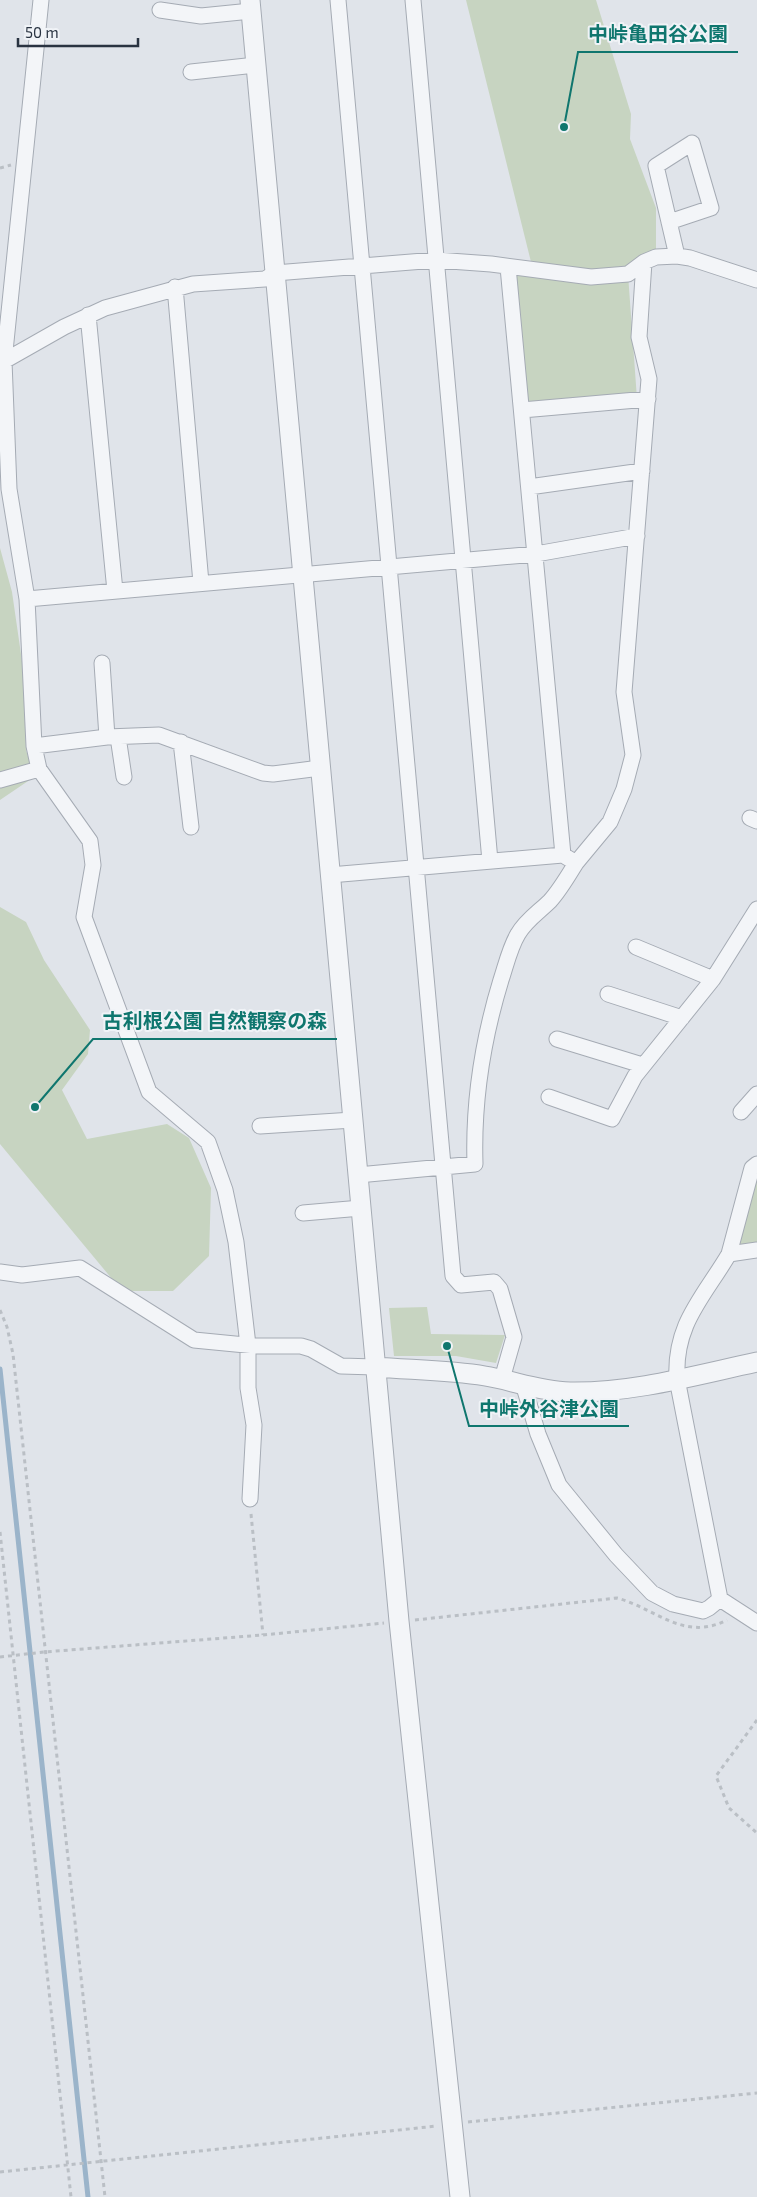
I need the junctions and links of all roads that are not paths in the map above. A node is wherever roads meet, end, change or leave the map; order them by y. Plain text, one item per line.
1 (41, 0) edge
2 (338, 0) edge
3 (413, 0) edge
4 (250, 6) edge
5 (160, 10) dead end
6 (256, 65) junction
7 (191, 72) dead end
8 (669, 222) junction
9 (677, 256) junction
10 (436, 260) junction
11 (644, 262) junction
12 (361, 265) junction
13 (508, 267) junction
14 (275, 273) junction
15 (757, 280) edge
16 (175, 287) junction
17 (88, 315) junction
18 (4, 361) junction
19 (648, 399) junction
20 (522, 410) junction
21 (642, 471) junction
22 (529, 487) junction
23 (637, 536) junction
24 (536, 554) junction
25 (462, 560) junction
26 (388, 567) junction
27 (302, 574) junction
28 (201, 583) junction
29 (115, 591) junction
30 (27, 599) junction
31 (102, 663) dead end
32 (112, 737) junction
33 (181, 742) junction
34 (34, 746) junction
35 (320, 768) junction
36 (39, 769) junction
37 (124, 777) dead end
38 (0, 780) edge
39 (191, 827) dead end
40 (563, 855) junction
41 (490, 861) junction
42 (576, 863) junction
43 (416, 868) junction
44 (330, 875) junction
45 (757, 909) edge
46 (636, 947) dead end
47 (713, 979) junction
48 (608, 994) dead end
49 (682, 1018) junction
50 (557, 1039) dead end
51 (642, 1065) junction
52 (757, 1094) edge
53 (549, 1097) dead end
54 (741, 1112) dead end
55 (353, 1120) junction
56 (260, 1126) dead end
57 (757, 1164) edge
58 (443, 1168) junction
59 (358, 1175) junction
60 (361, 1208) junction
61 (304, 1213) dead end
62 (757, 1250) edge
63 (729, 1254) junction
64 (0, 1272) edge
65 (248, 1345) junction
66 (757, 1362) edge
67 (375, 1367) junction
68 (502, 1379) junction
69 (677, 1379) junction
70 (524, 1387) junction
71 (250, 1498) road end
72 (720, 1599) junction
73 (757, 1623) edge
74 (460, 2197) edge

1 - 18 street
2 - 12 street
3 - 10 street
4 - 5 street
4 - 6 street
6 - 7 street
6 - 14 street
8 - 8 street
8 - 9 street
9 - 11 street
9 - 15 street
10 - 12 street
10 - 13 street
10 - 25 street
11 - 13 street
11 - 19 street
12 - 14 street
12 - 26 street
13 - 20 street
14 - 16 street
14 - 27 street
16 - 17 street
16 - 28 street
17 - 18 street
17 - 29 street
18 - 30 street
19 - 20 street
19 - 21 street
20 - 22 street
21 - 22 street
21 - 23 street
22 - 24 street
23 - 24 street
23 - 42 street
24 - 25 street
24 - 40 street
25 - 26 street
25 - 41 street
26 - 27 street
26 - 43 street
27 - 28 street
27 - 35 street
28 - 29 street
29 - 30 street
30 - 34 street
31 - 32 street
32 - 33 street
32 - 34 street
32 - 37 street
33 - 35 street
33 - 39 street
34 - 36 street
35 - 44 street
36 - 38 street
36 - 65 street
40 - 41 street
40 - 42 street
41 - 43 street
42 - 58 street
43 - 44 street
43 - 58 street
44 - 55 street
45 - 47 street
46 - 47 street
47 - 49 street
48 - 49 street
49 - 51 street
50 - 51 street
51 - 53 street
52 - 54 street
55 - 56 street
55 - 59 street
57 - 63 street
58 - 59 street
58 - 68 street
59 - 60 street
60 - 61 street
60 - 67 street
62 - 63 street
63 - 69 street
64 - 65 street
65 - 67 street
65 - 71 street
66 - 69 street
67 - 68 street
67 - 74 street
68 - 70 street
69 - 70 street
69 - 72 street
70 - 72 street
72 - 73 street

